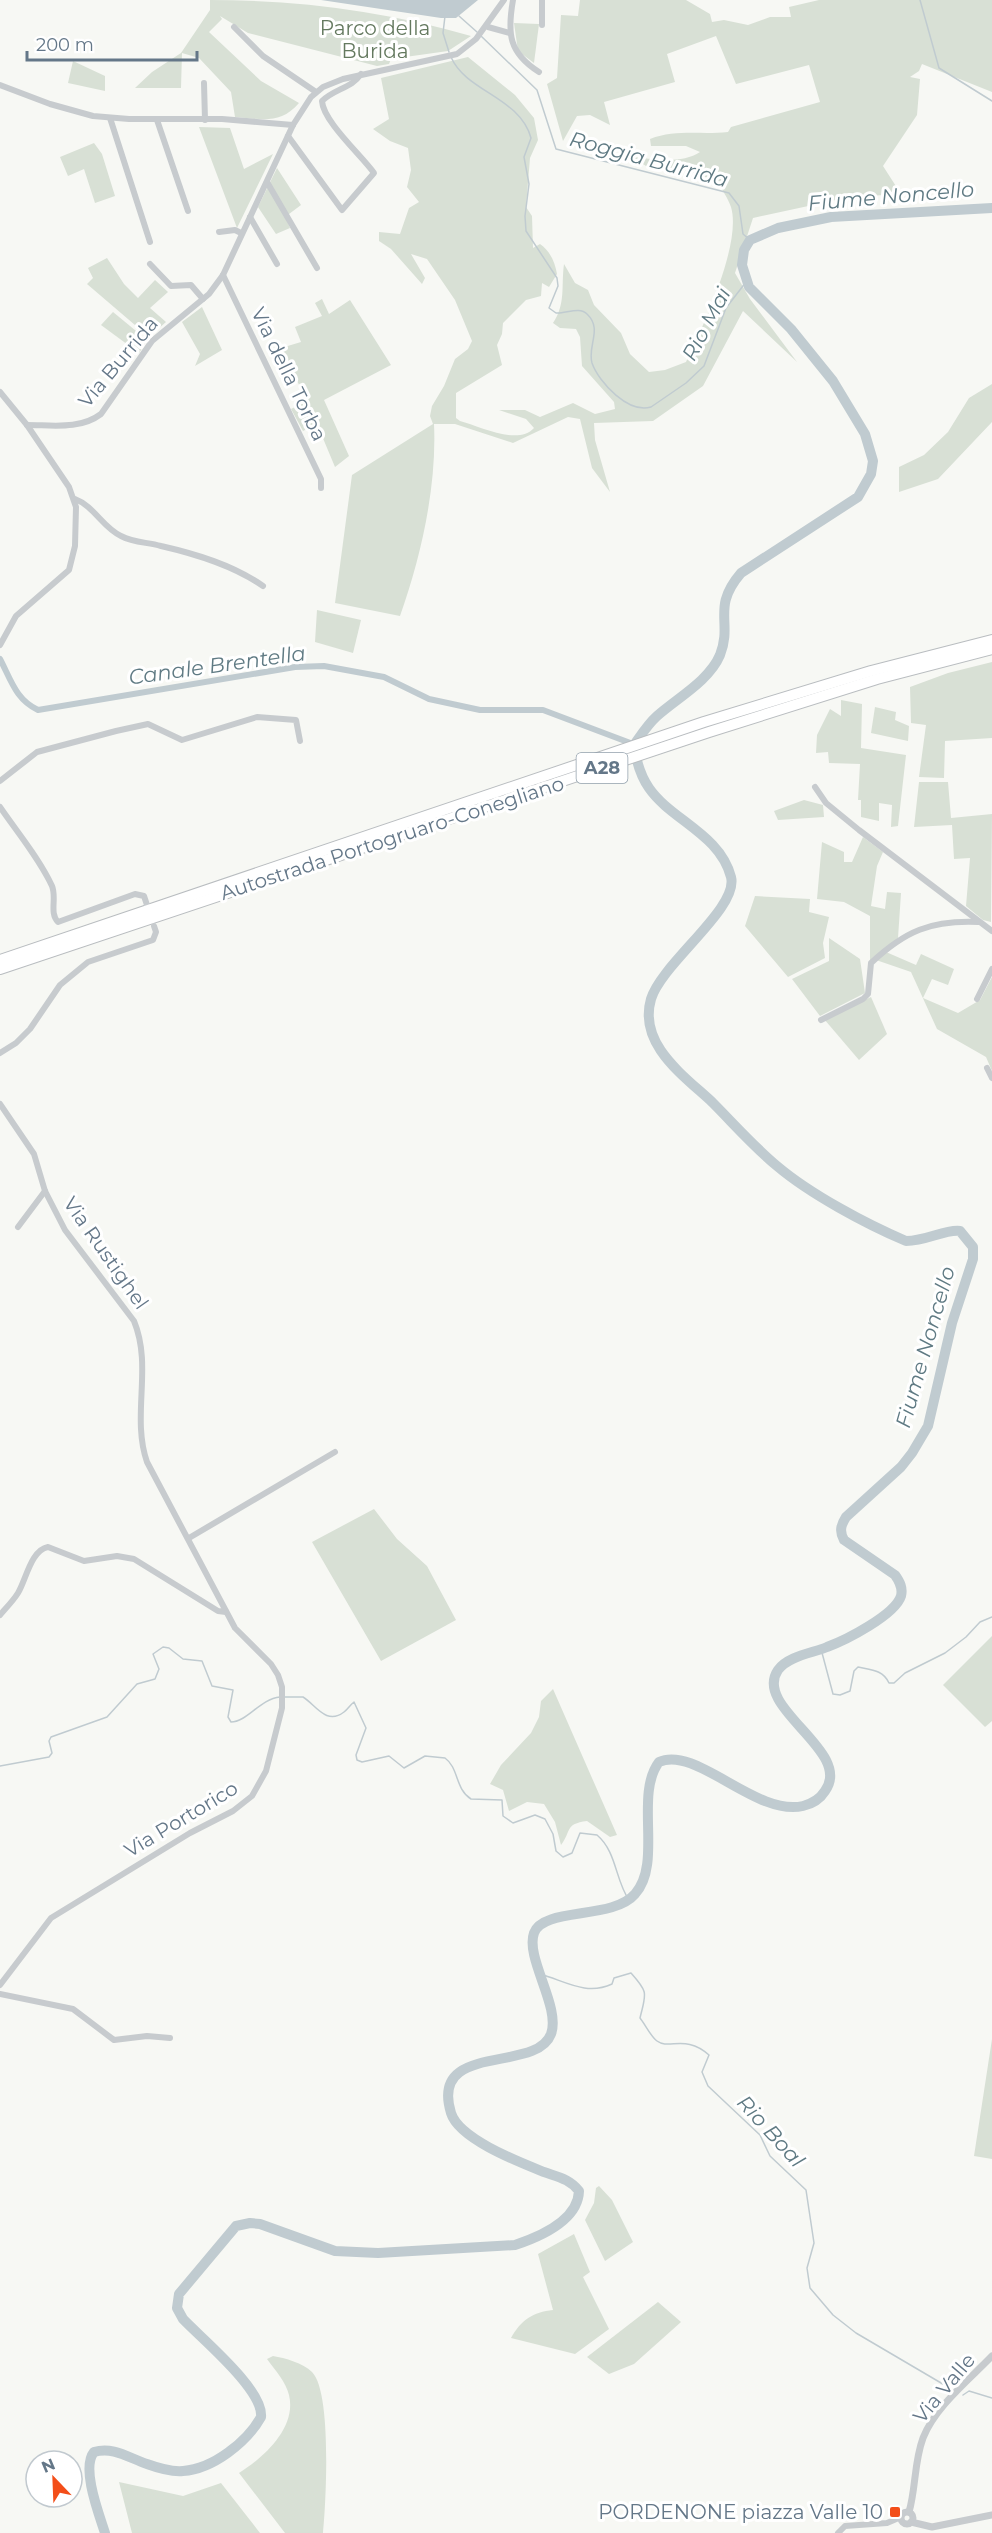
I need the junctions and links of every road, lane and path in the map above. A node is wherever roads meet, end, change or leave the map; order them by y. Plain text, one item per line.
1 (504, 0) edge
2 (513, 0) edge
3 (542, 0) edge
4 (542, 26) dead end
5 (234, 27) dead end
6 (485, 29) junction
7 (510, 33) junction
8 (539, 72) dead end
9 (361, 74) junction
10 (204, 83) dead end
11 (0, 85) edge
12 (316, 92) junction
13 (110, 118) junction
14 (157, 120) junction
15 (205, 120) junction
16 (293, 125) junction
17 (288, 136) junction
18 (267, 182) junction
19 (188, 211) dead end
20 (250, 217) junction
21 (219, 231) dead end
22 (241, 233) junction
23 (150, 242) dead end
24 (150, 264) dead end
25 (277, 264) dead end
26 (317, 268) dead end
27 (223, 275) junction
28 (203, 299) junction
29 (0, 392) edge
30 (27, 425) junction
31 (321, 488) dead end
32 (75, 499) junction
33 (216, 551) dead end
34 (212, 560) junction
35 (263, 586) dead end
36 (992, 640) edge
37 (0, 645) edge
38 (992, 649) edge
39 (874, 675) junction
40 (300, 741) dead end
41 (0, 782) edge
42 (815, 787) dead end
43 (0, 807) edge
44 (327, 855) junction
45 (147, 905) dead end
46 (978, 922) junction
47 (154, 926) dead end
48 (991, 929) edge
49 (0, 960) edge
50 (0, 969) edge
51 (992, 969) edge
52 (976, 999) dead end
53 (822, 1020) dead end
54 (0, 1053) edge
55 (987, 1068) dead end
56 (992, 1078) edge
57 (0, 1104) edge
58 (45, 1191) junction
59 (18, 1227) dead end
60 (335, 1452) dead end
61 (189, 1538) junction
62 (226, 1612) junction
63 (0, 1615) edge
64 (0, 1985) edge
65 (0, 1994) edge
66 (170, 2038) dead end
67 (992, 2356) edge
68 (909, 2512) junction
69 (992, 2515) edge
70 (901, 2517) junction
71 (911, 2522) junction
72 (838, 2533) edge

1 - 6 street, Via Burrida
2 - 7 street
3 - 4 street
5 - 12 street
6 - 7 street
6 - 9 street, Via Burrida
7 - 8 street
9 - 12 street, Via Burrida
9 - 17 street
10 - 15 street
11 - 13 street
12 - 16 street, Via Burrida
13 - 14 street
13 - 23 street
14 - 15 street
14 - 19 street
15 - 16 street
16 - 17 street, Via Burrida
17 - 18 street, Via Burrida
18 - 20 street, Via Burrida
18 - 26 street
20 - 22 street, Via Burrida
20 - 25 street
21 - 22 street
22 - 27 street, Via Burrida
24 - 28 street
27 - 28 street, Via Burrida
27 - 31 street, Via della Torba
28 - 30 street, Via Burrida
29 - 30 street
30 - 32 street
32 - 34 street
32 - 37 street
33 - 34 street
34 - 35 street
36 - 39 highway, Autostrada Portogruaro-Conegliano / A28
38 - 39 highway, Autostrada Portogruaro-Conegliano / A28
39 - 44 highway, Autostrada Portogruaro-Conegliano / A28
40 - 41 street
42 - 46 street
43 - 45 street
44 - 49 highway, Autostrada Portogruaro-Conegliano / A28
44 - 50 highway, Autostrada Portogruaro-Conegliano / A28
46 - 48 street
46 - 53 street
47 - 54 street
51 - 52 street
55 - 56 street
57 - 58 street, Via Rustighel
58 - 59 street, Via Rustighel
58 - 61 street, Via Rustighel
60 - 61 street
61 - 62 street, Via Rustighel
62 - 63 street
62 - 64 street, Via Portorico
65 - 66 street
67 - 68 street, Via Valle
68 - 70 street
68 - 71 street
69 - 71 street
70 - 71 street
70 - 72 street

